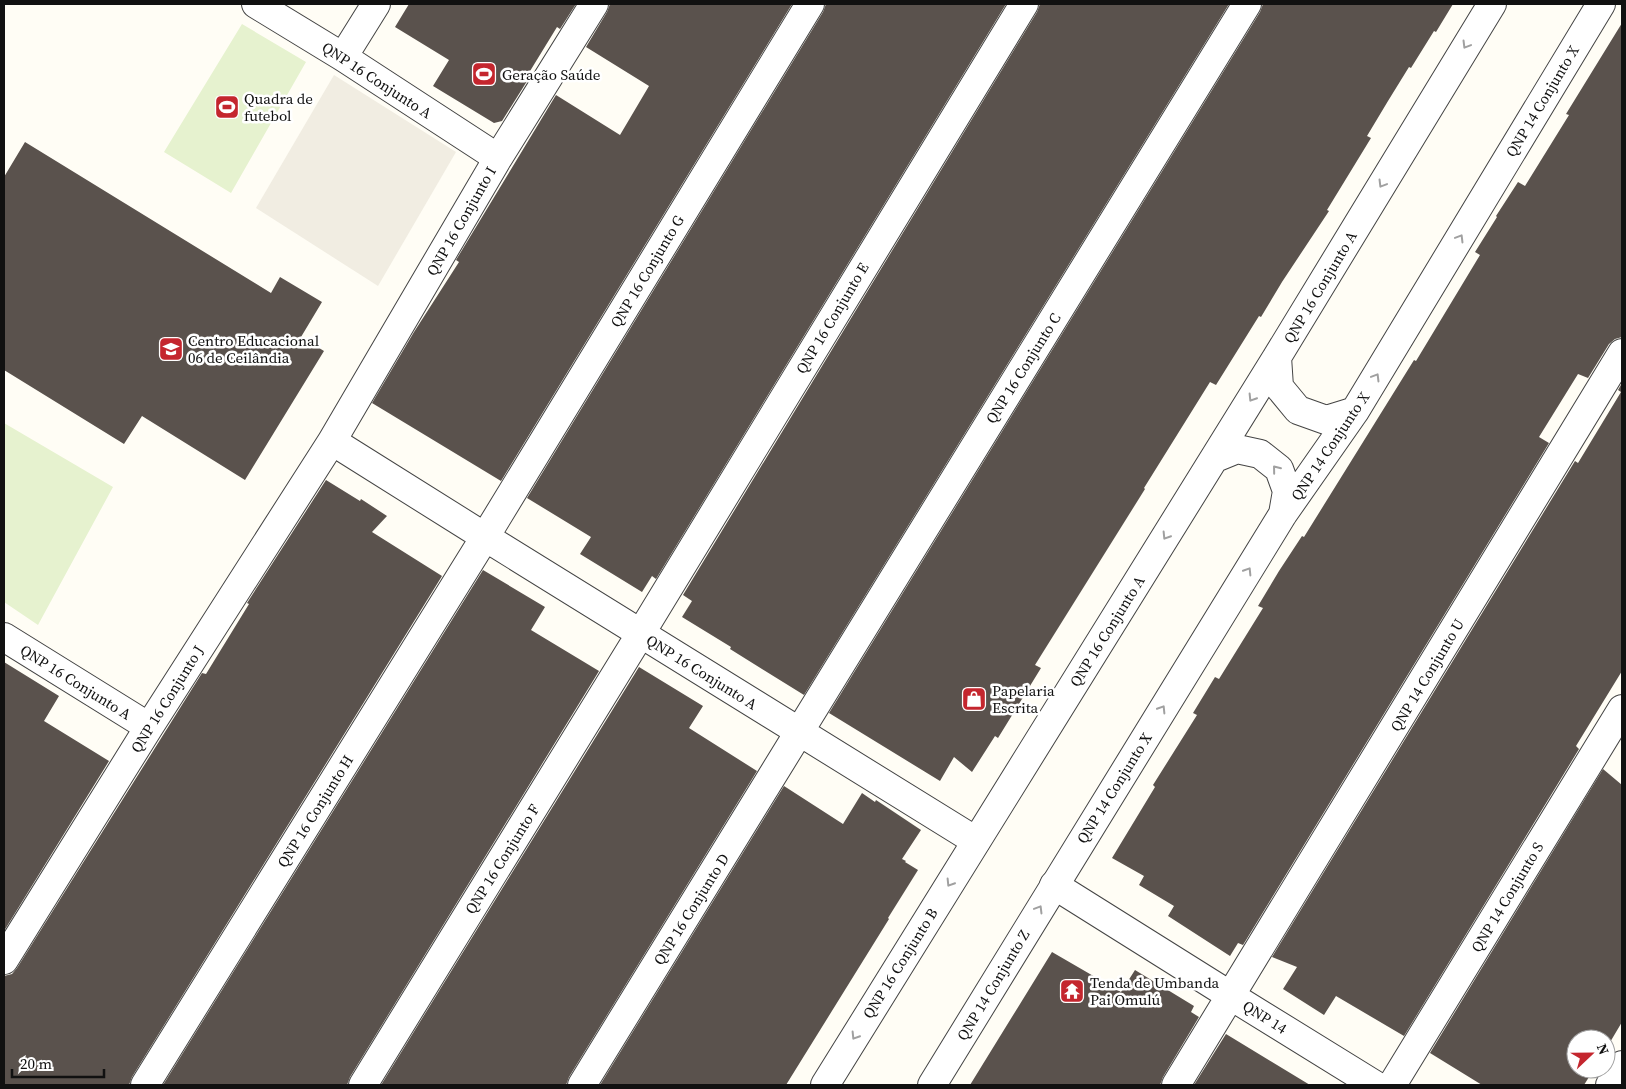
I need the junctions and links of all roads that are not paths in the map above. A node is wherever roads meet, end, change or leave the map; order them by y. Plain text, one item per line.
1 (256, 4) edge
2 (376, 4) edge
3 (594, 4) edge
4 (810, 4) edge
5 (1024, 4) edge
6 (1247, 4) edge
7 (1492, 4) edge
8 (1601, 4) edge
9 (343, 57) junction
10 (498, 158) junction
11 (1622, 353) edge
12 (1278, 357) junction
13 (1355, 411) junction
14 (332, 441) junction
15 (1215, 458) junction
16 (1283, 514) junction
17 (485, 537) junction
18 (641, 633) junction
19 (4, 637) edge
20 (1622, 709) edge
21 (149, 727) junction
22 (799, 733) junction
23 (976, 842) junction
24 (1054, 885) junction
25 (4, 960) edge
26 (1231, 996) junction
27 (1622, 1065) edge
28 (146, 1085) edge
29 (363, 1085) edge
30 (582, 1085) edge
31 (825, 1085) edge
32 (932, 1085) edge
33 (1176, 1085) edge
34 (1375, 1085) edge
35 (1392, 1085) edge
36 (1610, 1085) edge

1 - 9 street, QNP 16 Conjunto A
2 - 9 street
3 - 10 street, QNP 16 Conjunto I
4 - 17 street, QNP 16 Conjunto G
5 - 18 street, QNP 16 Conjunto E
6 - 22 street, QNP 16 Conjunto C
7 -> 12 street, QNP 16 Conjunto A
13 -> 8 street, QNP 14 Conjunto X
9 - 10 street, QNP 16 Conjunto A
10 - 14 street, QNP 16 Conjunto I
11 - 26 street, QNP 14 Conjunto U
12 - 13 street
12 -> 15 street, QNP 16 Conjunto A
13 - 16 street, QNP 14 Conjunto X
14 - 17 street, QNP 16 Conjunto A
14 - 21 street, QNP 16 Conjunto J
16 -> 15 street
15 -> 23 street, QNP 16 Conjunto A
24 -> 16 street, QNP 14 Conjunto X
17 - 18 street, QNP 16 Conjunto A
17 - 28 street, QNP 16 Conjunto H
18 - 22 street, QNP 16 Conjunto A
18 - 29 street, QNP 16 Conjunto F
19 - 21 street, QNP 16 Conjunto A
20 - 35 street, QNP 14 Conjunto S
21 - 25 street, QNP 16 Conjunto J
22 - 23 street, QNP 16 Conjunto A
22 - 30 street, QNP 16 Conjunto D
23 -> 31 street, QNP 16 Conjunto B
24 - 26 street, QNP 14
32 -> 24 street, QNP 14 Conjunto Z
26 - 33 street, QNP 14 Conjunto U
26 - 34 street, QNP 14
27 - 36 street

